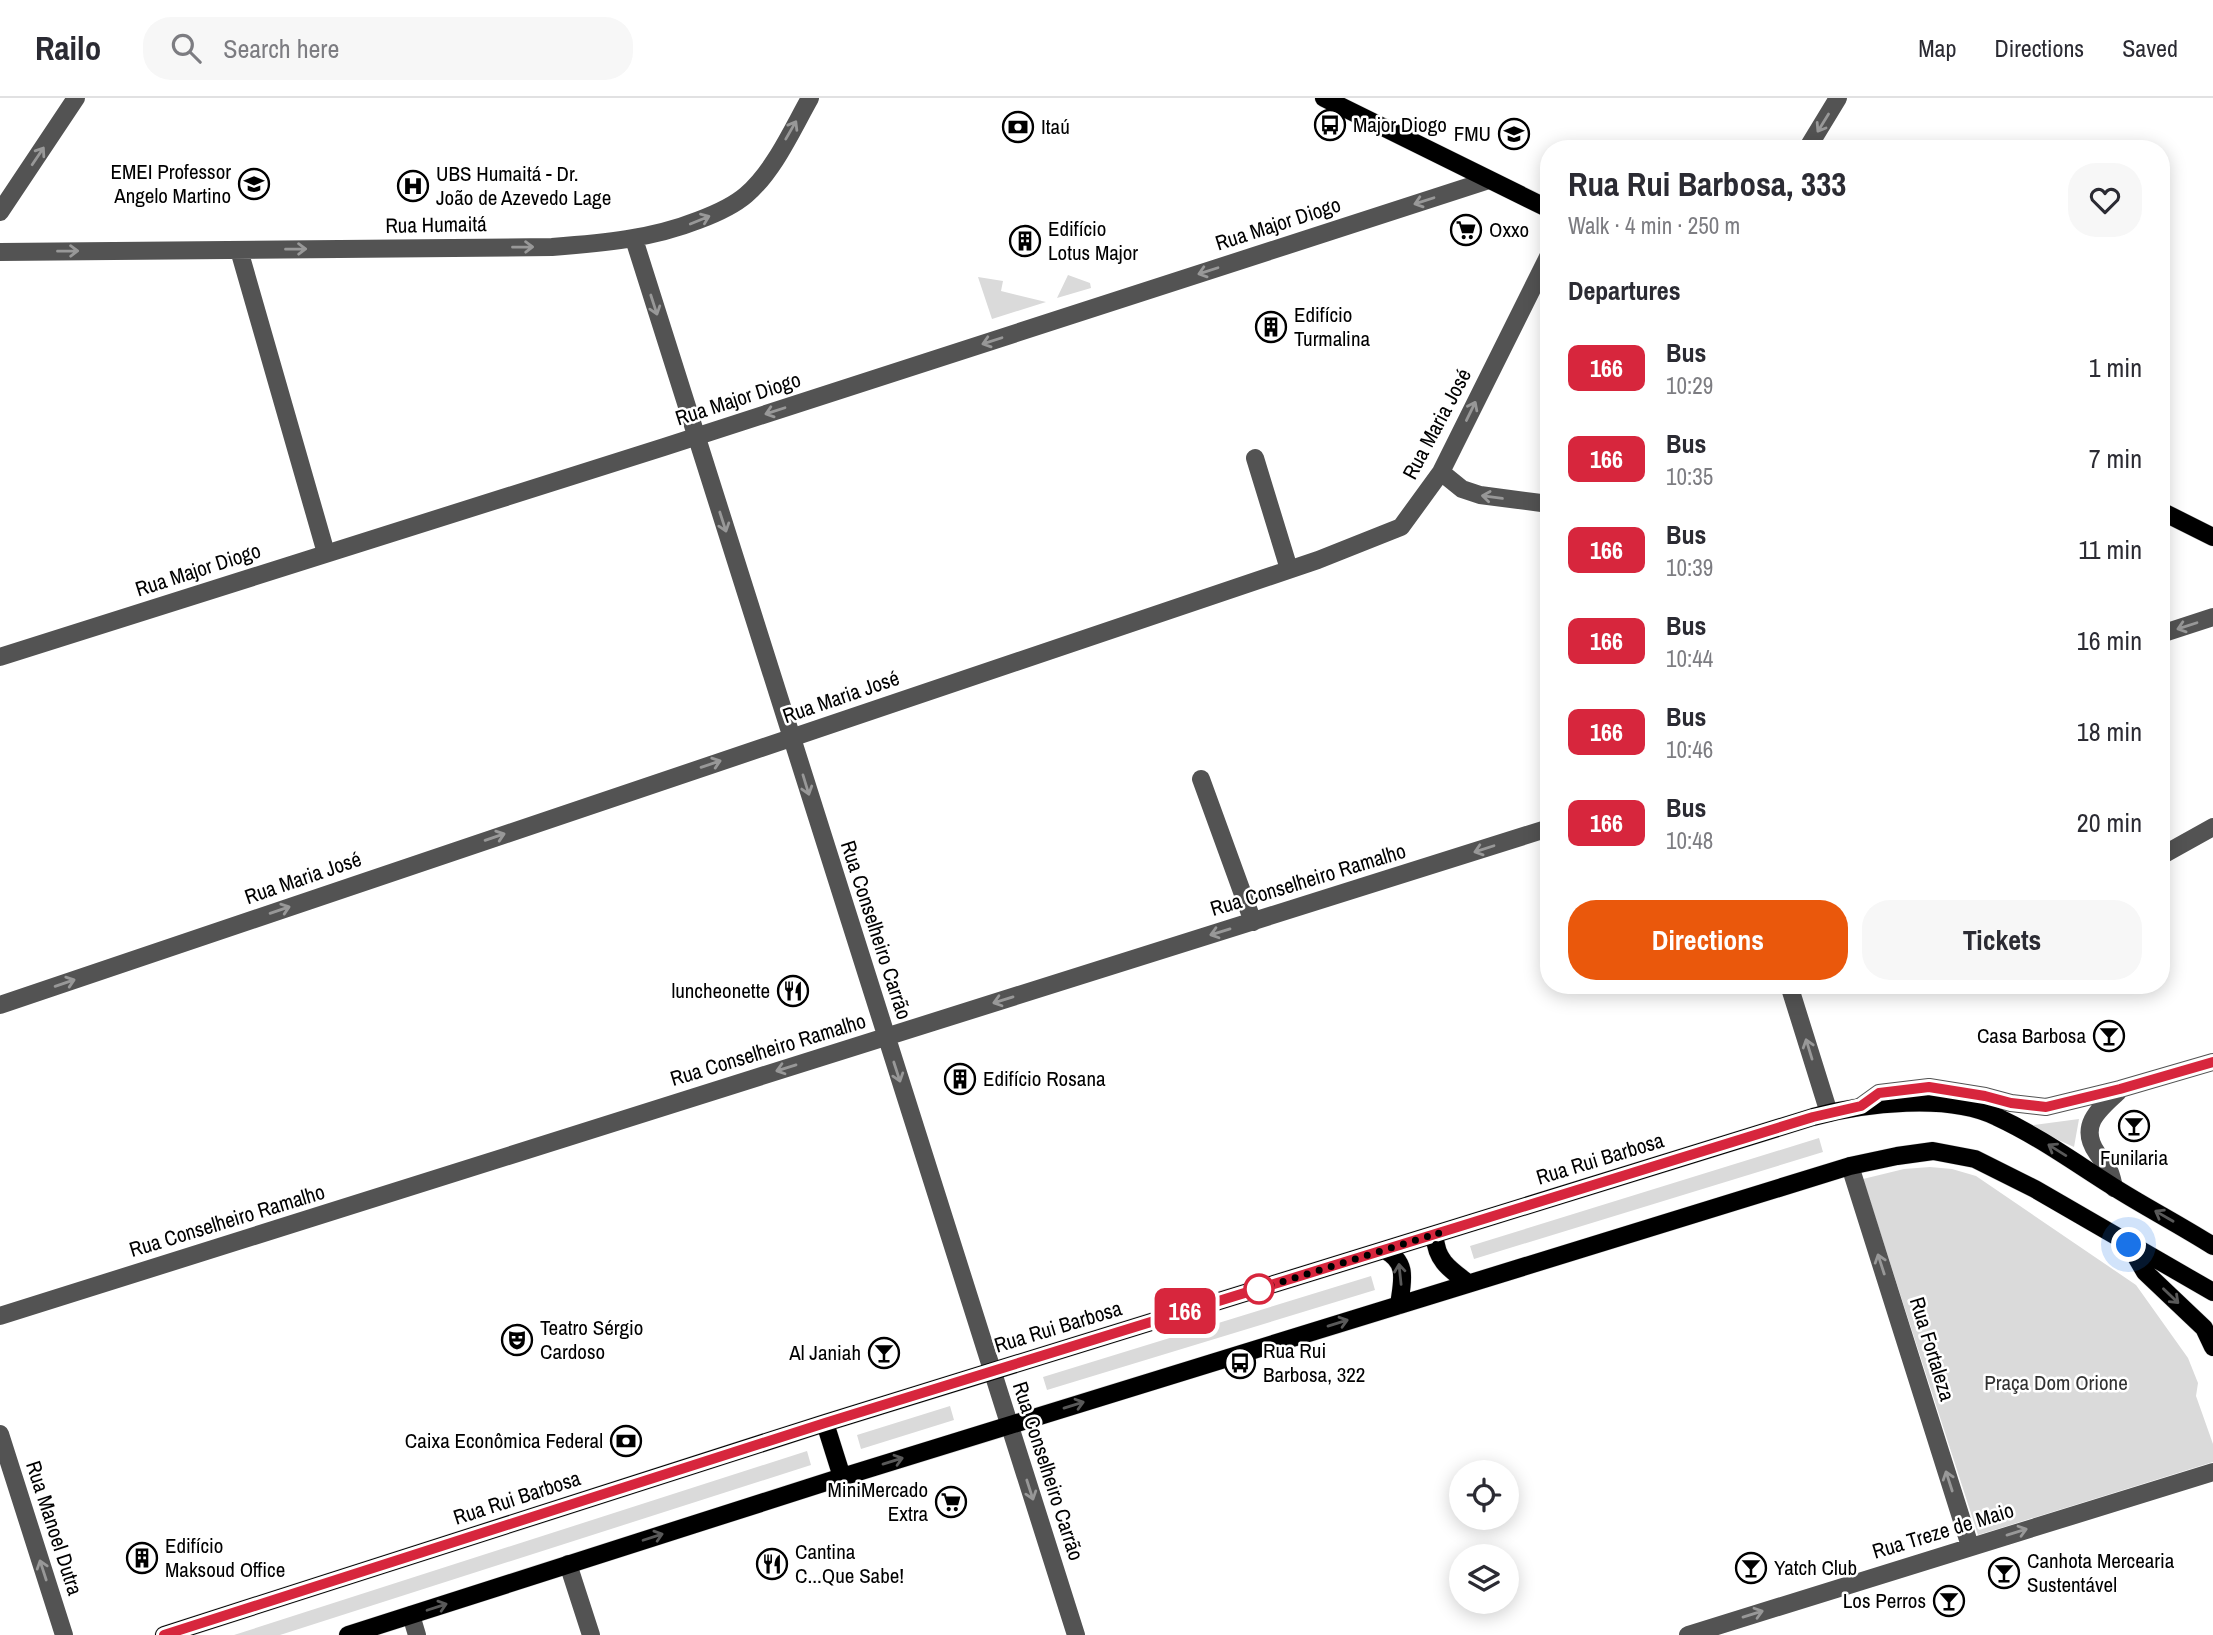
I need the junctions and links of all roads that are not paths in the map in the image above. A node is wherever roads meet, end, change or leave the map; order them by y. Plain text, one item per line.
1 (76, 98) edge
2 (810, 98) edge
3 (1324, 98) edge
4 (1838, 98) edge
5 (1812, 140) edge
6 (1489, 180) junction
7 (1540, 205) edge
8 (0, 212) edge
9 (634, 239) junction
10 (239, 250) junction
11 (0, 252) edge
12 (1540, 273) edge
13 (696, 436) junction
14 (1255, 458) dead end
15 (1441, 472) junction
16 (1540, 503) edge
17 (2170, 516) edge
18 (2213, 537) edge
19 (326, 554) junction
20 (1289, 569) junction
21 (2213, 617) edge
22 (2170, 631) edge
23 (0, 657) edge
24 (791, 737) junction
25 (1201, 779) dead end
26 (2213, 827) edge
27 (1540, 831) edge
28 (2170, 851) edge
29 (1253, 922) junction
30 (1794, 994) edge
31 (0, 1005) edge
32 (886, 1037) junction
33 (2213, 1062) edge
34 (2120, 1089) junction
35 (1861, 1106) junction
36 (1829, 1113) junction
37 (1850, 1166) junction
38 (2114, 1188) junction
39 (1439, 1233) junction
40 (2129, 1245) junction
41 (2213, 1246) edge
42 (1384, 1250) junction
43 (1468, 1283) junction
44 (2213, 1292) edge
45 (1399, 1305) junction
46 (0, 1316) edge
47 (2213, 1347) edge
48 (992, 1371) junction
49 (825, 1423) junction
50 (1009, 1425) junction
51 (0, 1434) edge
52 (2213, 1472) edge
53 (842, 1477) junction
54 (1970, 1546) junction
55 (568, 1564) junction
56 (411, 1615) junction
57 (386, 1629) edge
58 (64, 1635) edge
59 (164, 1635) edge
60 (348, 1635) edge
61 (417, 1635) edge
62 (591, 1635) edge
63 (1076, 1635) edge
64 (1688, 1635) edge

8 -> 1 street
9 -> 2 street, Rua Humaitá
3 - 6 main road
4 -> 5 street
6 - 7 main road
6 -> 13 street, Rua Major Diogo
10 -> 9 street, Rua Humaitá
9 -> 13 street, Rua Conselheiro Carrão
11 -> 10 street, Rua Humaitá
10 - 19 street
15 -> 12 street, Rua Maria José
13 - 19 street, Rua Major Diogo
13 -> 24 street, Rua Conselheiro Carrão
14 - 20 street
16 -> 15 street
15 - 20 street, Rua Maria José
17 - 18 main road
19 - 23 street, Rua Major Diogo
20 - 24 street, Rua Maria José
21 -> 22 street
31 -> 24 street, Rua Maria José
24 -> 32 street, Rua Conselheiro Carrão
25 - 29 street
26 - 28 street
27 -> 29 street, Rua Conselheiro Ramalho
29 -> 32 street, Rua Conselheiro Ramalho
36 -> 30 street
32 -> 46 street, Rua Conselheiro Ramalho
32 -> 48 street, Rua Conselheiro Carrão
33 - 34 street, Rua Rui Barbosa
34 - 35 street, Rua Rui Barbosa
34 - 38 street
35 - 36 main road, Rua Rui Barbosa
38 -> 35 main road
36 - 39 main road, Rua Rui Barbosa
37 - 40 main road
37 - 43 main road
54 -> 37 street, Rua Fortaleza
41 -> 38 main road
39 - 42 main road, Rua Rui Barbosa
39 - 43 main road
40 - 44 main road
40 -> 47 main road
45 -> 42 main road
42 - 48 main road, Rua Rui Barbosa
43 - 45 main road
50 -> 45 main road
48 - 49 main road, Rua Rui Barbosa
48 - 50 street, Rua Conselheiro Carrão
49 - 53 main road
49 - 59 main road, Rua Rui Barbosa
53 -> 50 main road
50 -> 63 street, Rua Conselheiro Carrão
58 -> 51 street, Rua Manoel Dutra
54 -> 52 street, Rua Treze de Maio
55 -> 53 main road
64 -> 54 street, Rua Treze de Maio
56 -> 55 main road
55 - 62 street
56 - 57 main road
56 - 61 street
57 - 60 main road

